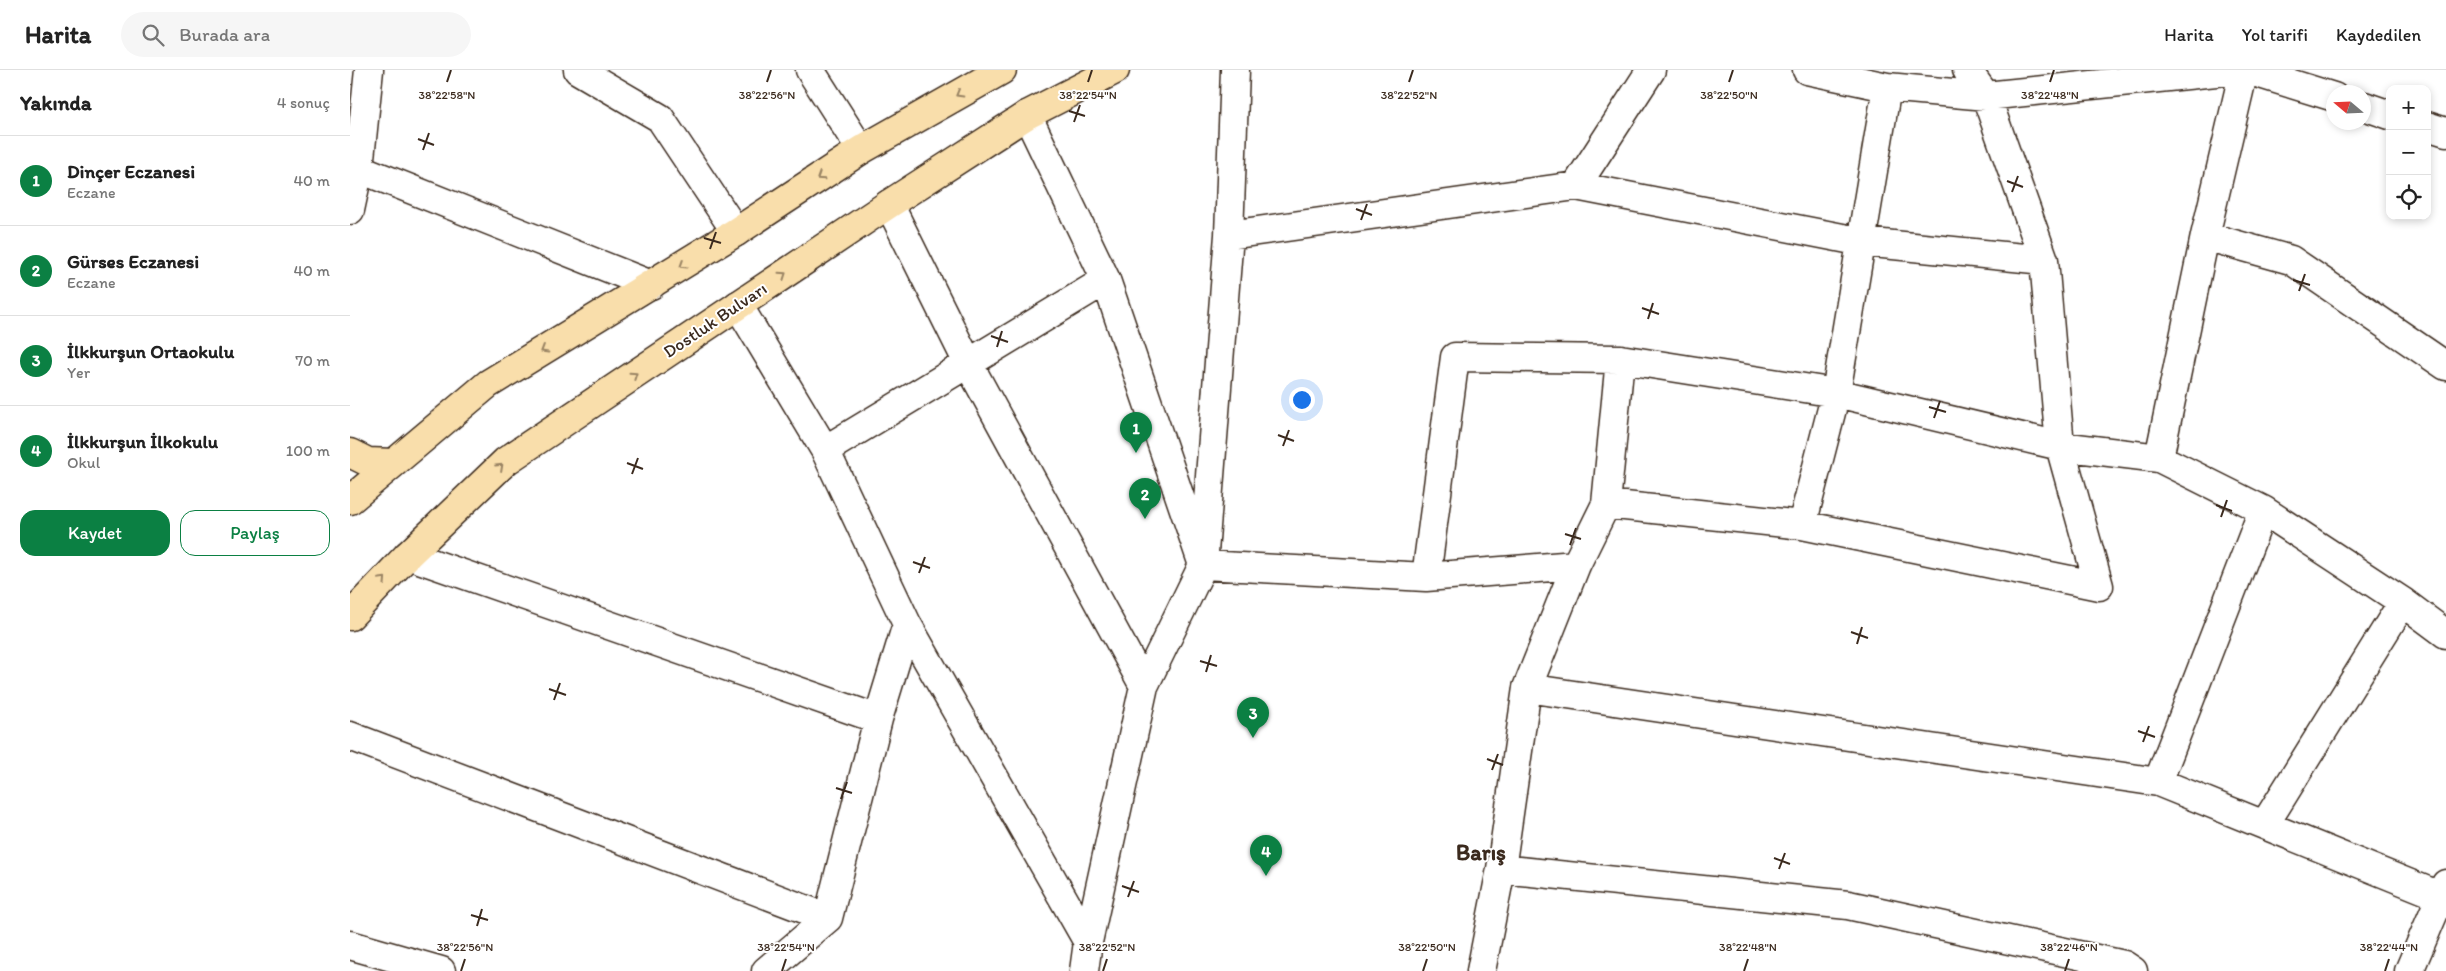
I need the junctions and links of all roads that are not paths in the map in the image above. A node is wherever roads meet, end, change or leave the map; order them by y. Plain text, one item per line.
1 (369, 70) edge
2 (578, 70) edge
3 (810, 70) edge
4 (1002, 70) edge
5 (1115, 70) edge
6 (1235, 70) edge
7 (1651, 70) edge
8 (1807, 70) edge
9 (1967, 70) edge
10 (2235, 70) edge
11 (2245, 70) edge
12 (1887, 87) junction
13 (2326, 95) edge
14 (1986, 96) junction
15 (2371, 108) edge
16 (2386, 114) edge
17 (1027, 115) junction
18 (2431, 127) edge
19 (2446, 132) edge
20 (861, 150) junction
21 (354, 167) edge
22 (1576, 186) junction
23 (889, 204) junction
24 (350, 210) edge
25 (736, 232) junction
26 (1228, 235) junction
27 (2205, 236) junction
28 (1863, 242) junction
29 (2044, 260) junction
30 (1106, 280) junction
31 (652, 285) junction
32 (738, 305) junction
33 (1620, 359) junction
34 (968, 363) junction
35 (2446, 366) edge
36 (1836, 394) junction
37 (2060, 446) junction
38 (825, 450) junction
39 (350, 453) edge
40 (2159, 458) junction
41 (394, 463) junction
42 (350, 500) edge
43 (1606, 504) junction
44 (2263, 510) junction
45 (1802, 525) junction
46 (408, 555) junction
47 (1203, 565) junction
48 (1576, 565) junction
49 (1426, 577) junction
50 (2403, 602) junction
51 (350, 616) edge
52 (907, 624) junction
53 (2446, 634) edge
54 (1144, 686) junction
55 (1527, 688) junction
56 (878, 719) junction
57 (350, 736) edge
58 (2158, 782) junction
59 (2265, 824) junction
60 (1501, 869) junction
61 (2443, 890) edge
62 (828, 918) junction
63 (1088, 942) junction
64 (350, 945) edge
65 (441, 971) edge
66 (766, 971) edge
67 (1084, 971) edge
68 (1481, 971) edge
69 (2133, 971) edge
70 (2409, 971) edge

1 - 21 street
2 - 25 street
3 - 20 street
4 -> 20 main road
5 - 17 main road, Dostluk Bulvarı
6 - 26 street
7 - 22 street
8 - 12 street
9 - 14 street
10 - 14 street
11 - 13 street
11 - 27 street
12 - 14 street
12 - 28 street
14 - 29 street
15 - 16 street
17 - 23 main road, Dostluk Bulvarı
17 - 30 street
18 - 19 street
20 -> 25 main road
21 - 24 street
21 - 31 street
22 - 26 street
22 - 28 street
32 -> 23 main road, Dostluk Bulvarı
23 - 34 street
25 -> 31 main road
26 - 47 street
27 - 35 street
27 - 40 street
28 - 29 street
28 - 36 street
29 - 37 street
30 - 34 street
30 - 47 street
31 -> 41 main road
32 - 38 street
46 -> 32 main road, Dostluk Bulvarı
33 - 36 street
33 - 43 street
33 - 49 street
34 - 38 street
34 - 54 street
36 - 37 street
36 - 45 street
37 - 40 street
37 - 45 street
38 - 52 street
39 - 41 main road
40 - 44 street
41 - 42 main road
43 - 45 street
43 - 48 street
44 - 50 street
44 - 58 street
51 -> 46 main road, Dostluk Bulvarı
46 - 56 street
47 - 49 street
47 - 54 street
48 - 49 street
48 - 55 street
50 - 53 street
50 - 59 street
52 - 56 street
52 - 63 street
54 - 63 street
55 - 58 street
55 - 60 street
56 - 62 street
57 - 62 street
58 - 59 street
59 - 61 street
60 - 68 street
60 - 69 street
61 - 70 street
62 - 66 street
63 - 67 street
64 - 65 street

